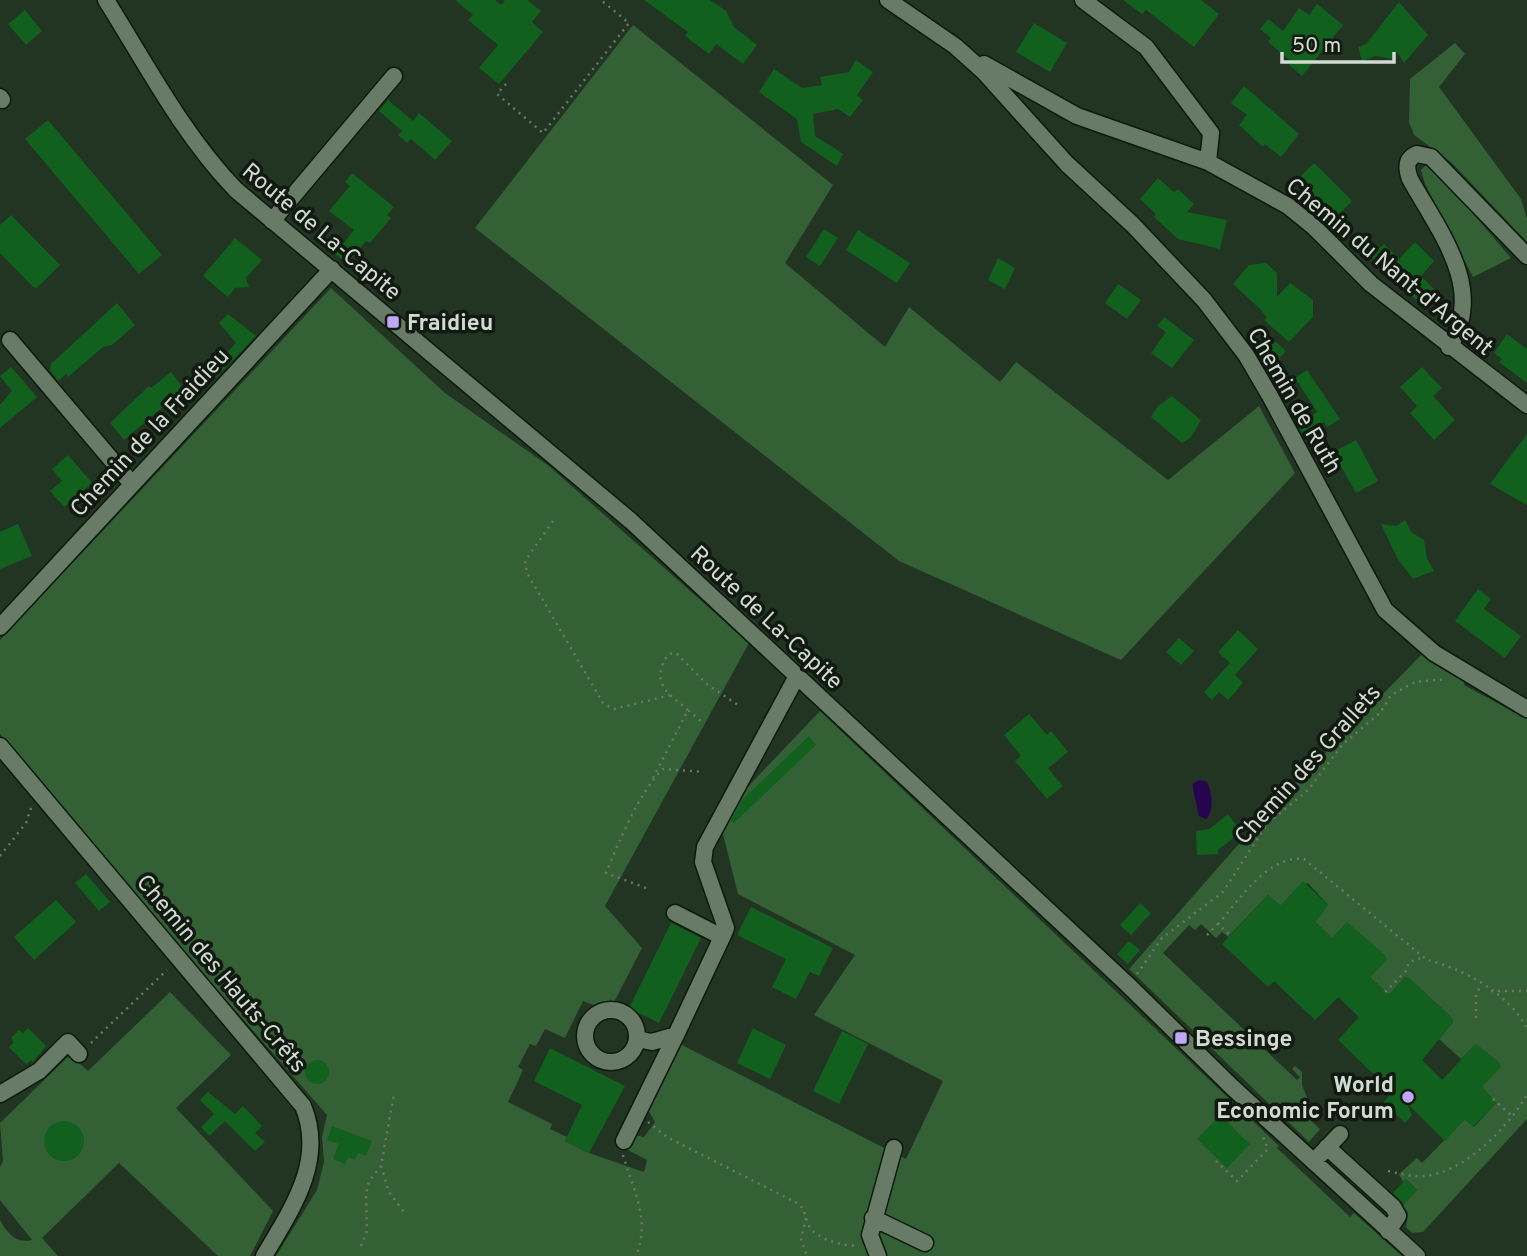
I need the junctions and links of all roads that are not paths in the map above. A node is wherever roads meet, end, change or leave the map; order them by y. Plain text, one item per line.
1 (106, 0) edge
2 (888, 0) edge
3 (1083, 0) edge
4 (955, 46) junction
5 (394, 76) dead end
6 (1208, 162) junction
7 (272, 221) junction
8 (1527, 256) edge
9 (332, 269) junction
10 (10, 341) dead end
11 (1449, 347) junction
12 (1527, 405) edge
13 (132, 484) junction
14 (0, 627) edge
15 (797, 676) junction
16 (1527, 709) edge
17 (0, 747) edge
18 (675, 914) dead end
19 (722, 937) junction
20 (676, 1035) junction
21 (637, 1039) dead end
22 (79, 1054) road end
23 (0, 1094) edge
24 (1340, 1134) dead end
25 (624, 1141) road end
26 (1327, 1147) junction
27 (894, 1148) dead end
28 (1313, 1162) junction
29 (873, 1218) junction
30 (1388, 1231) junction
31 (925, 1242) dead end
32 (264, 1256) edge
33 (878, 1256) edge
34 (1417, 1256) edge

1 - 7 street, Route de La-Capite
2 - 4 street, Chemin de Ruth
3 - 6 street
4 - 6 street, Chemin du Nant-d'Argent
4 - 16 street, Chemin de Ruth
5 - 7 street
6 - 11 street, Chemin du Nant-d'Argent
7 - 9 street, Route de La-Capite
8 - 11 street
9 - 13 street, Chemin de la Fraidieu
9 - 15 street, Route de La-Capite
10 - 13 street
11 - 12 street, Chemin du Nant-d'Argent
13 - 14 street, Chemin de la Fraidieu
15 - 19 street
15 - 28 street, Route de La-Capite
17 - 32 street, Chemin des Hauts-Crêts
18 - 19 street
19 - 20 street
20 - 21 street
20 - 25 street
22 - 23 street
24 - 26 street
26 - 28 street
26 - 30 street
27 - 29 street
28 - 30 street, Route de La-Capite
29 - 31 street
29 - 33 street
30 - 34 street, Route de La-Capite

